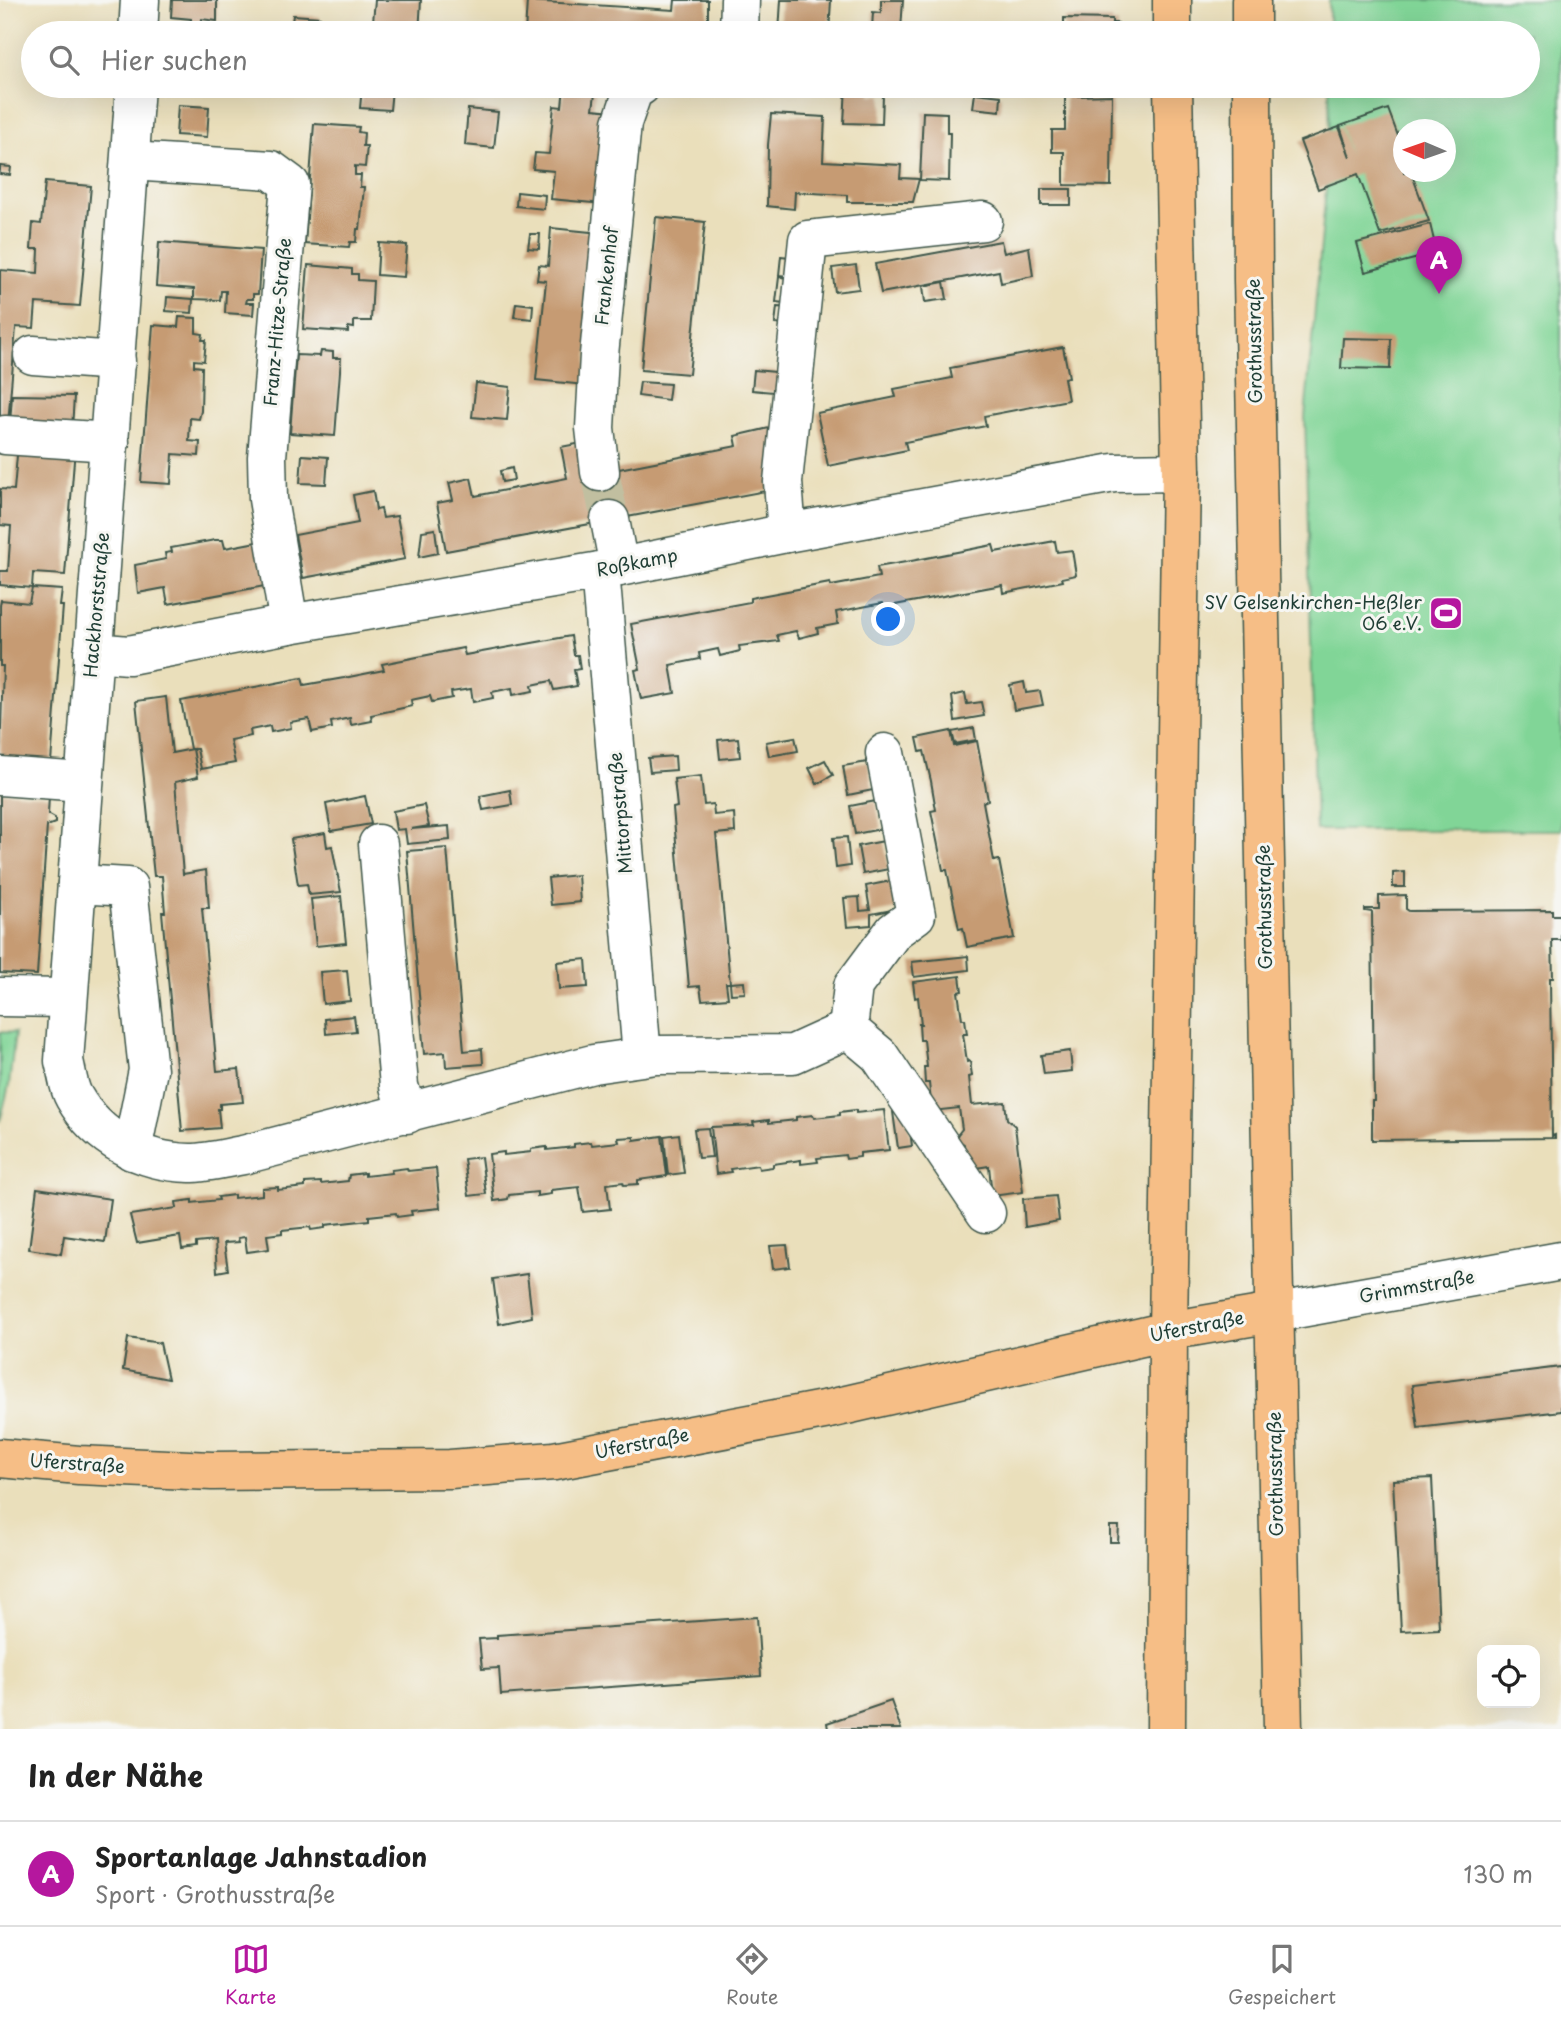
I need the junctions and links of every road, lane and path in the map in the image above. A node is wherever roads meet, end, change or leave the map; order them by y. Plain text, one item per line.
1 (140, 0) edge
2 (740, 0) edge
3 (1172, 0) edge
4 (1251, 0) edge
5 (139, 21) edge
6 (739, 21) edge
7 (1172, 21) edge
8 (1251, 21) edge
9 (134, 98) edge
10 (631, 98) edge
11 (1173, 98) edge
12 (1252, 98) edge
13 (130, 161) junction
14 (983, 221) dead end
15 (33, 355) dead end
16 (116, 361) junction
17 (5, 435) dead end
18 (110, 442) junction
19 (600, 472) tunnel mouth
20 (1181, 472) junction
21 (610, 520) tunnel mouth
22 (787, 533) junction
23 (610, 569) junction
24 (289, 624) junction
25 (93, 652) junction
26 (885, 753) dead end
27 (0, 776) edge
28 (83, 782) junction
29 (378, 844) dead end
30 (77, 884) junction
31 (0, 998) edge
32 (67, 998) junction
33 (848, 1029) junction
34 (642, 1056) junction
35 (407, 1114) junction
36 (132, 1151) junction
37 (986, 1213) dead end
38 (1561, 1261) edge
39 (1273, 1313) junction
40 (1168, 1331) junction
41 (0, 1458) edge
42 (1167, 1729) edge
43 (1283, 1729) edge

1 - 5 street
2 - 6 street
3 - 7 main road
4 - 8 main road
9 - 13 street, Hackhorststraße
10 - 19 street, Frankenhof
11 - 20 main road
12 - 39 main road, Grothusstraße
13 - 16 street, Hackhorststraße
13 - 24 street, Franz-Hitze-Straße
14 - 22 street
15 - 16 street
16 - 18 street, Hackhorststraße
17 - 18 street
18 - 25 street, Hackhorststraße
20 - 22 street, Roßkamp
20 - 40 main road
21 - 23 street
22 - 23 street, Roßkamp
23 - 24 street, Roßkamp
23 - 34 street, Mittorpstraße
24 - 25 street, Roßkamp
25 - 28 street, Hackhorststraße
26 - 33 street
27 - 28 street
28 - 30 street, Hackhorststraße
29 - 35 street
30 - 32 street, Hackhorststraße
30 - 36 street
31 - 32 street
32 - 36 street, Hackhorststraße
33 - 34 street
33 - 37 street
34 - 35 street
35 - 36 street
38 - 39 street, Grimmstraße
39 - 40 main road, Uferstraße
39 - 43 main road, Grothusstraße
40 - 41 main road, Uferstraße
40 - 42 main road

